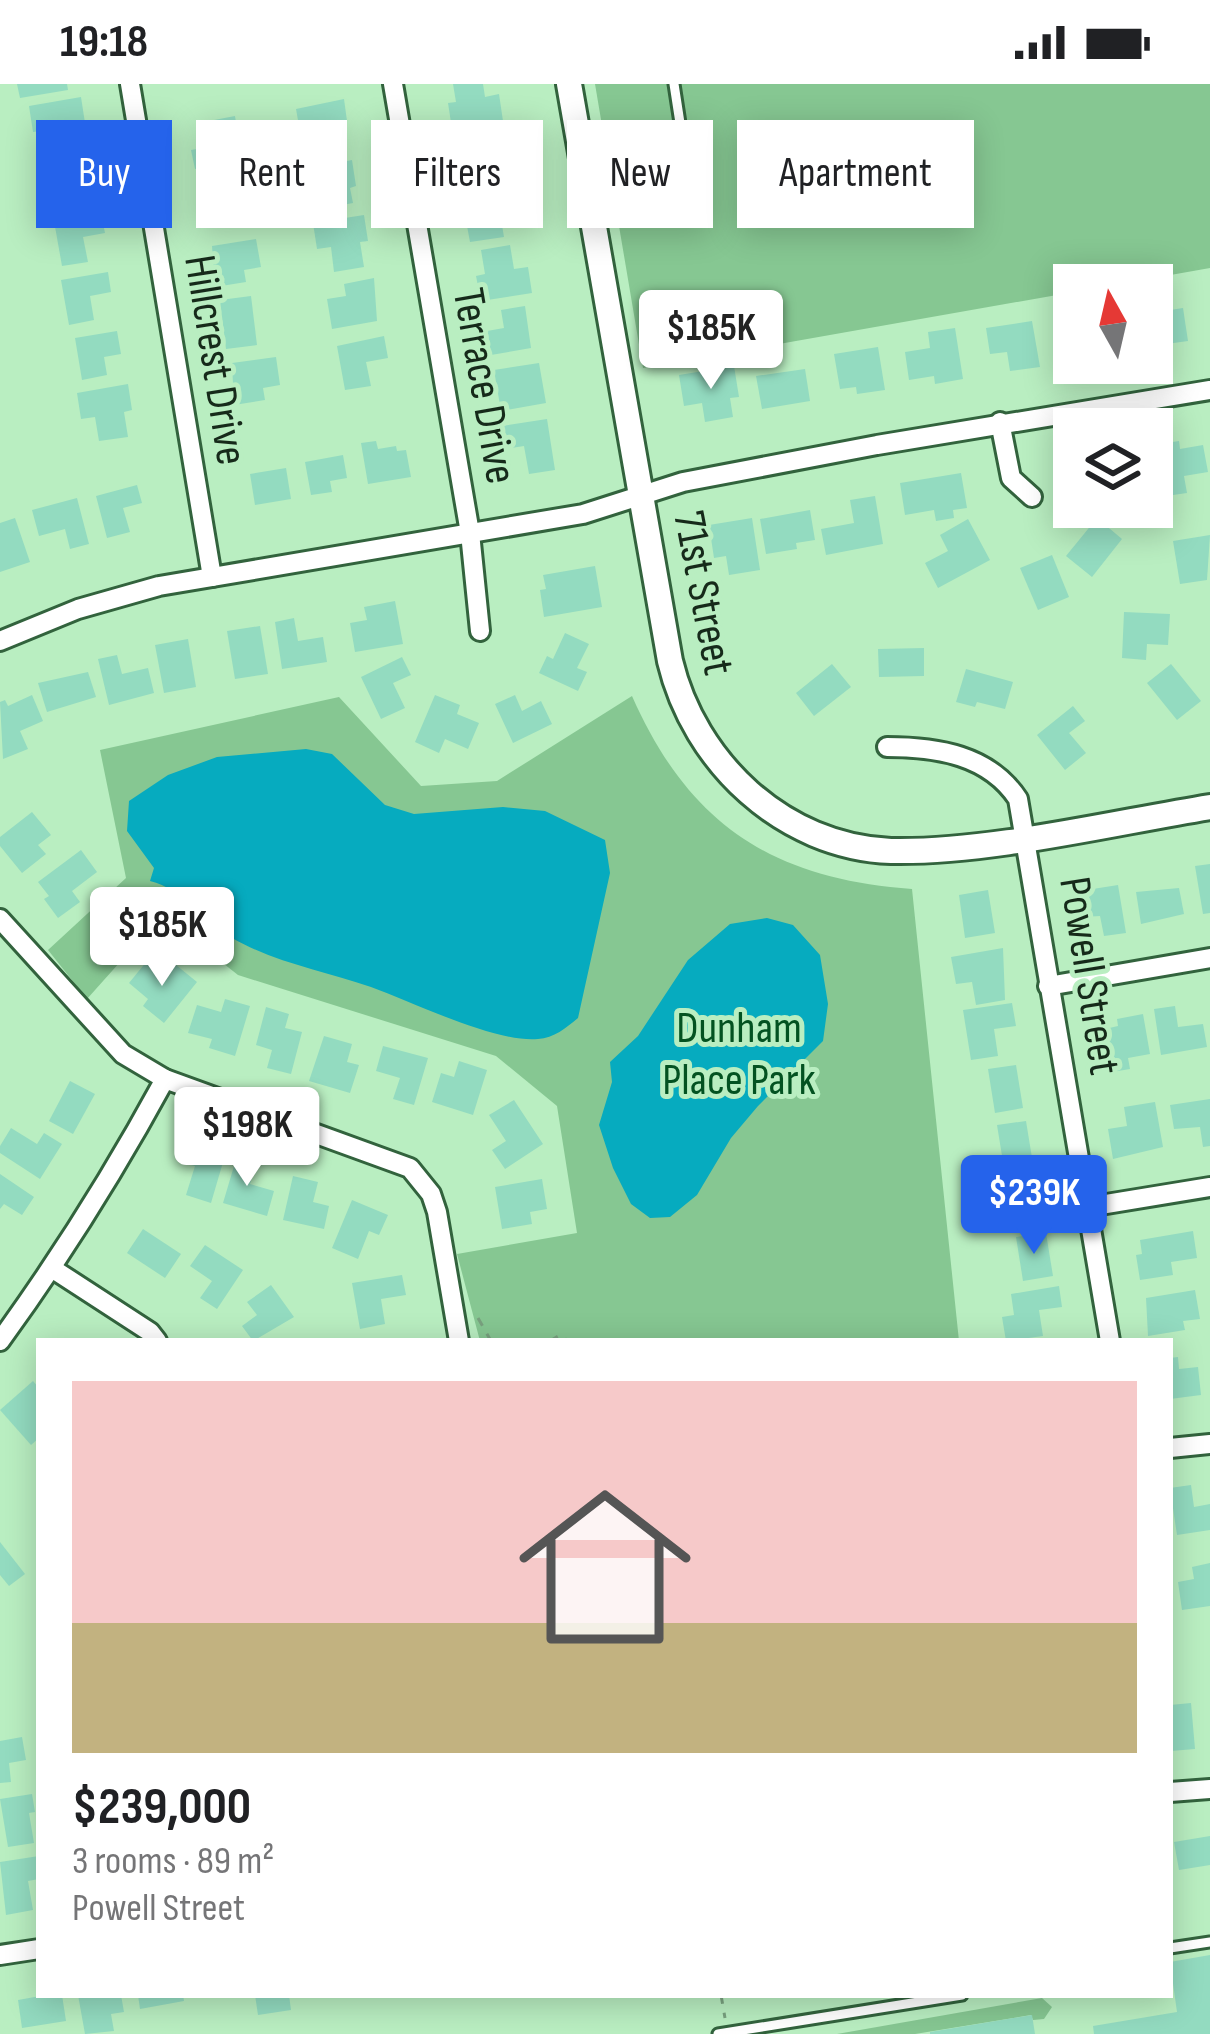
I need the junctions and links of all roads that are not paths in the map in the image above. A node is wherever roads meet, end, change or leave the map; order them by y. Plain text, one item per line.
1 (130, 84) edge
2 (393, 84) edge
3 (569, 84) edge
4 (674, 84) edge
5 (680, 120) edge
6 (1210, 390) edge
7 (1000, 422) junction
8 (641, 495) junction
9 (1032, 497) dead end
10 (470, 533) junction
11 (212, 577) junction
12 (480, 631) dead end
13 (0, 641) edge
14 (887, 747) dead end
15 (1210, 806) edge
16 (1027, 837) junction
17 (0, 919) edge
18 (1210, 958) edge
19 (1048, 986) junction
20 (165, 1079) junction
21 (1210, 1187) edge
22 (1088, 1207) junction
23 (52, 1269) junction
24 (155, 1338) edge
25 (458, 1338) edge
26 (1110, 1338) edge
27 (0, 1341) edge
28 (1210, 1444) edge
29 (1173, 1448) edge
30 (1210, 1790) edge
31 (1173, 1792) edge
32 (1210, 1942) edge
33 (1173, 1948) edge
34 (36, 1949) edge
35 (0, 1955) edge
36 (943, 1998) edge
37 (723, 2033) edge

1 - 11 street, Hillcrest Drive
2 - 10 street, Terrace Drive
3 - 8 street
4 - 5 lane
6 - 7 street
7 - 8 street
7 - 9 street
8 - 10 street, 71st Street
8 - 16 street, 71st Street
10 - 11 street, 71st Street
10 - 12 street, Terrace Drive
11 - 13 street, 71st Street
14 - 16 street, Powell Street
15 - 16 street, 71st Street
16 - 19 street, Powell Street
17 - 20 street
18 - 19 street
19 - 22 street, Powell Street
20 - 23 street
20 - 25 street
21 - 22 street
22 - 26 street, Powell Street
23 - 24 street
23 - 27 street
28 - 29 street
30 - 31 street
32 - 33 lane
34 - 35 street
36 - 37 lane

